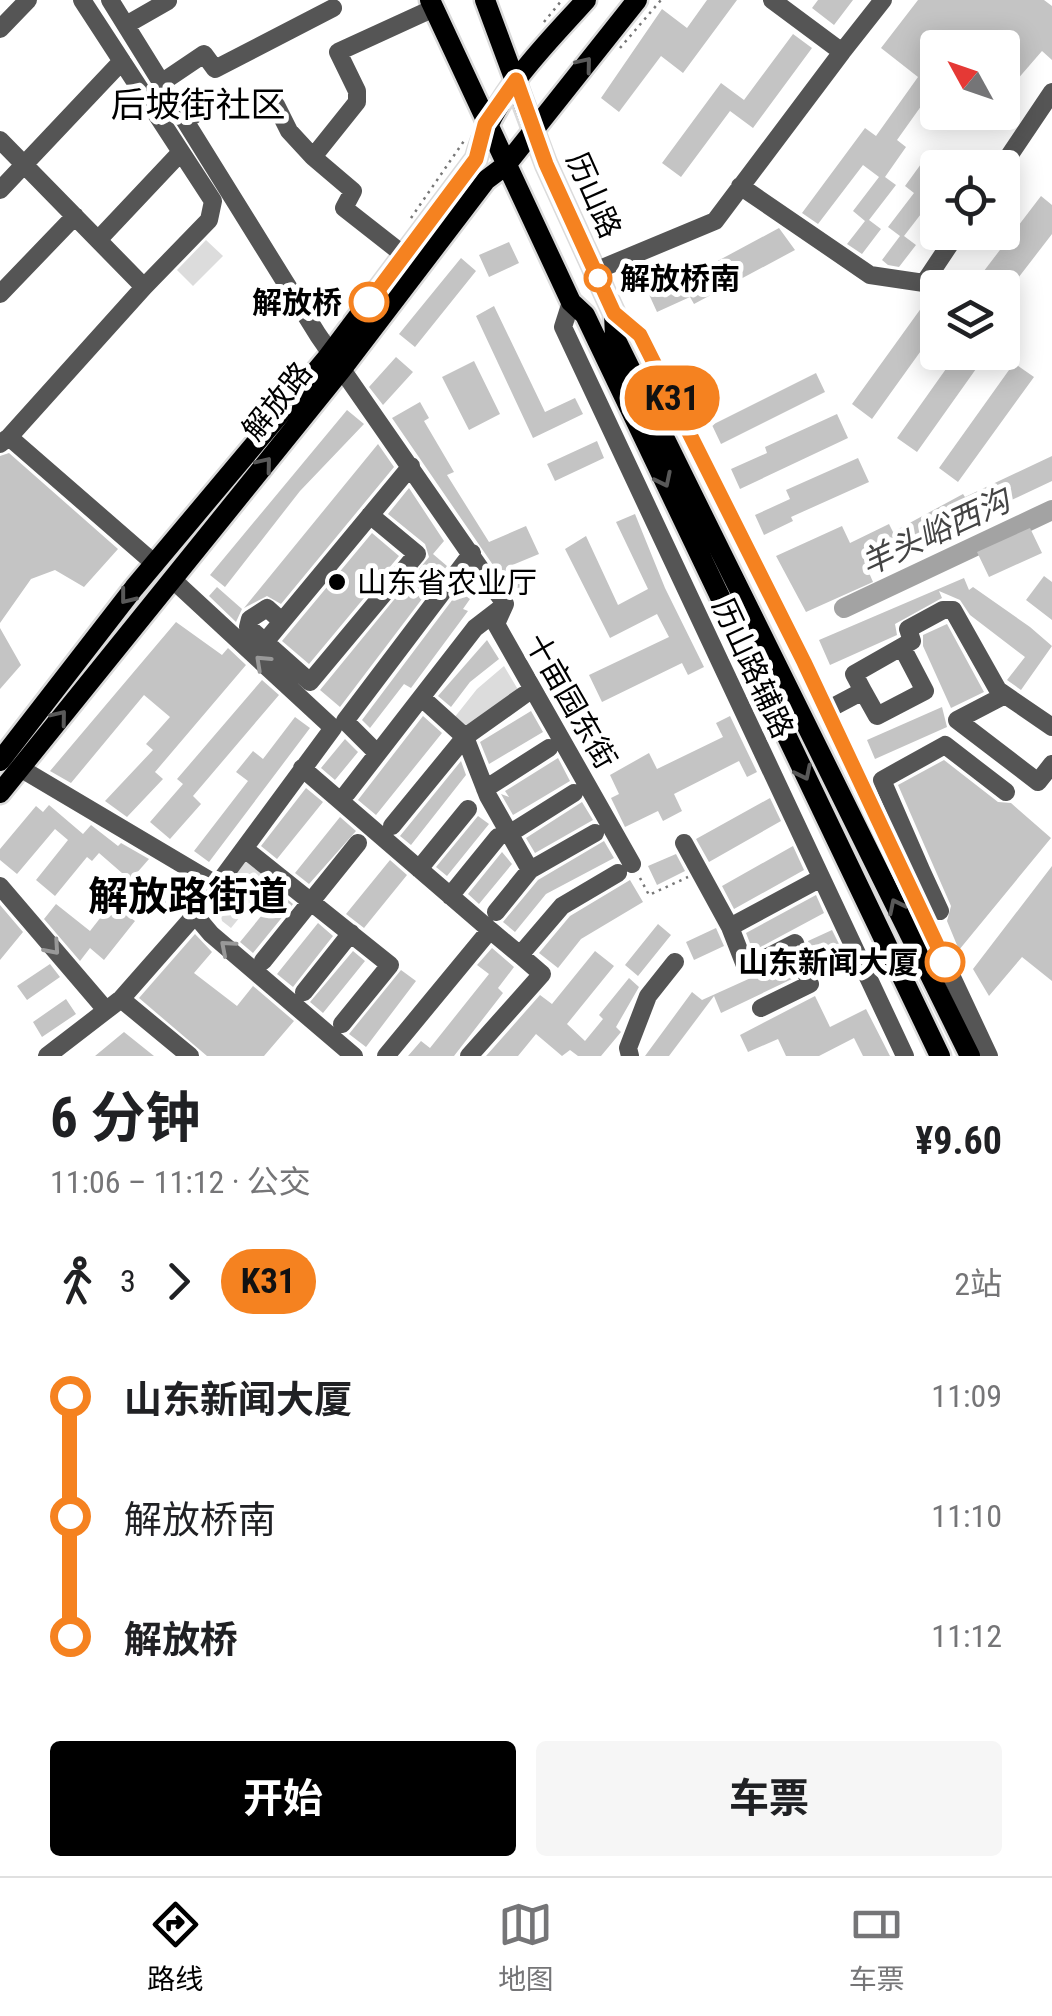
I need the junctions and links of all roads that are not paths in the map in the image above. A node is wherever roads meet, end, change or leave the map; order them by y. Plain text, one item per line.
1 (82, 0) edge
2 (110, 0) edge
3 (486, 0) edge
4 (586, 0) edge
5 (637, 0) edge
6 (772, 0) edge
7 (883, 0) edge
8 (168, 1) edge
9 (16, 4) edge
10 (432, 4) edge
11 (333, 8) dead end
12 (126, 25) junction
13 (0, 29) edge
14 (842, 52) junction
15 (122, 61) junction
16 (516, 80) junction
17 (162, 83) junction
18 (1052, 92) edge
19 (212, 102) dead end
20 (276, 106) dead end
21 (185, 121) junction
22 (533, 128) junction
23 (476, 130) junction
24 (0, 140) edge
25 (1013, 150) edge
26 (182, 152) junction
27 (314, 157) junction
28 (24, 164) junction
29 (506, 165) junction
30 (740, 186) junction
31 (0, 190) edge
32 (74, 216) junction
33 (98, 240) junction
34 (946, 250) edge
35 (404, 255) junction
36 (595, 271) junction
37 (144, 286) junction
38 (2, 287) edge
39 (570, 302) junction
40 (614, 313) junction
41 (337, 360) junction
42 (4, 441) edge
43 (411, 466) junction
44 (370, 515) junction
45 (472, 554) junction
46 (155, 564) junction
47 (172, 579) junction
48 (505, 604) junction
49 (277, 617) dead end
50 (265, 642) junction
51 (904, 649) junction
52 (863, 692) junction
53 (524, 695) dead end
54 (1005, 695) junction
55 (422, 698) junction
56 (827, 710) junction
57 (1052, 727) edge
58 (465, 736) junction
59 (550, 748) dead end
60 (377, 754) junction
61 (1052, 764) edge
62 (10, 765) edge
63 (302, 768) junction
64 (485, 789) junction
65 (1006, 792) dead end
66 (347, 793) dead end
67 (574, 793) dead end
68 (0, 794) edge
69 (468, 809) dead end
70 (392, 826) dead end
71 (594, 833) dead end
72 (503, 835) junction
73 (358, 843) dead end
74 (684, 843) dead end
75 (246, 850) junction
76 (419, 869) junction
77 (530, 870) junction
78 (914, 876) junction
79 (821, 878) junction
80 (0, 886) edge
81 (219, 886) junction
82 (450, 896) junction
83 (310, 901) junction
84 (940, 910) dead end
85 (195, 915) junction
86 (493, 921) junction
87 (730, 927) junction
88 (350, 934) junction
89 (520, 955) junction
90 (263, 961) dead end
91 (675, 962) dead end
92 (304, 992) dead end
93 (114, 1005) junction
94 (762, 1008) dead end
95 (342, 1024) dead end
96 (47, 1056) edge
97 (190, 1056) edge
98 (354, 1056) edge
99 (386, 1056) edge
100 (469, 1056) edge
101 (630, 1056) edge
102 (905, 1056) edge
103 (940, 1056) edge
104 (970, 1056) edge
105 (989, 1056) edge

1 - 15 street
2 - 12 street, 十亩园东街
3 - 16 main road, 历山路
4 - 16 main road, 解放路
22 -> 5 main road, 解放路
6 - 14 street
7 - 14 street
8 - 12 street
9 - 13 street
10 - 23 main road
10 - 27 street
11 - 17 street
12 - 17 street, 十亩园东街
14 - 30 street
15 - 26 street
15 - 28 street
16 - 22 main road, 历山路
16 - 23 main road, 解放路
17 - 21 street, 十亩园东街
18 - 25 street
19 - 21 street
20 - 27 street
21 - 41 street, 十亩园东街
22 - 29 main road, 解放路
22 - 36 main road, 历山路
23 - 29 main road
23 - 35 main road, 解放路
24 - 28 street
26 - 33 street
26 - 37 street
27 - 35 street
28 - 31 street
28 - 32 street
29 - 39 main road
29 - 41 main road, 解放路
30 - 34 street
30 - 36 street
32 - 33 street
32 - 38 street
33 - 37 street
35 - 41 main road, 解放路
36 - 40 main road, 历山路
37 - 42 street
39 - 79 street, 历山路辅路
39 -> 103 main road
40 - 56 street, 历山路辅路
104 -> 40 main road, 历山路
41 - 43 street, 十亩园东街
41 - 46 main road, 解放路
47 -> 41 main road, 解放路
42 - 46 street
43 - 44 street
43 - 45 street, 十亩园东街
44 - 50 street
44 - 50 street
45 - 48 street, 十亩园东街
45 - 60 street
46 -> 62 main road, 解放路
62 -> 47 main road, 解放路
63 -> 47 street
48 - 55 street
48 - 89 street, 十亩园东街
49 - 50 street
51 - 52 street
51 - 52 street
51 - 54 street
52 - 56 street
53 - 58 street
54 - 57 street
54 - 61 street
55 - 58 street
55 - 60 street
56 - 78 street, 历山路辅路
58 - 64 street
58 - 70 street
59 - 64 street
60 - 66 street
62 - 68 main road, 解放路
62 - 81 street
63 - 75 street
63 - 76 street
64 - 72 street
65 - 78 street
67 - 72 street
69 - 76 street
71 - 77 street
72 - 77 street
72 - 82 street
73 - 83 street
74 - 87 street
75 - 81 street
75 - 83 street
76 - 82 street
77 - 86 street
78 - 84 street
78 - 105 street, 历山路辅路
79 - 87 street
79 - 102 street, 历山路辅路
80 -> 93 street
81 - 85 street
82 - 86 street
83 - 88 street
83 - 90 street
85 - 93 street
98 -> 85 street
86 - 89 street
86 - 99 street
87 - 94 street
88 - 92 street
88 - 95 street
89 - 100 street
91 - 101 street
93 - 96 street
93 - 97 street

